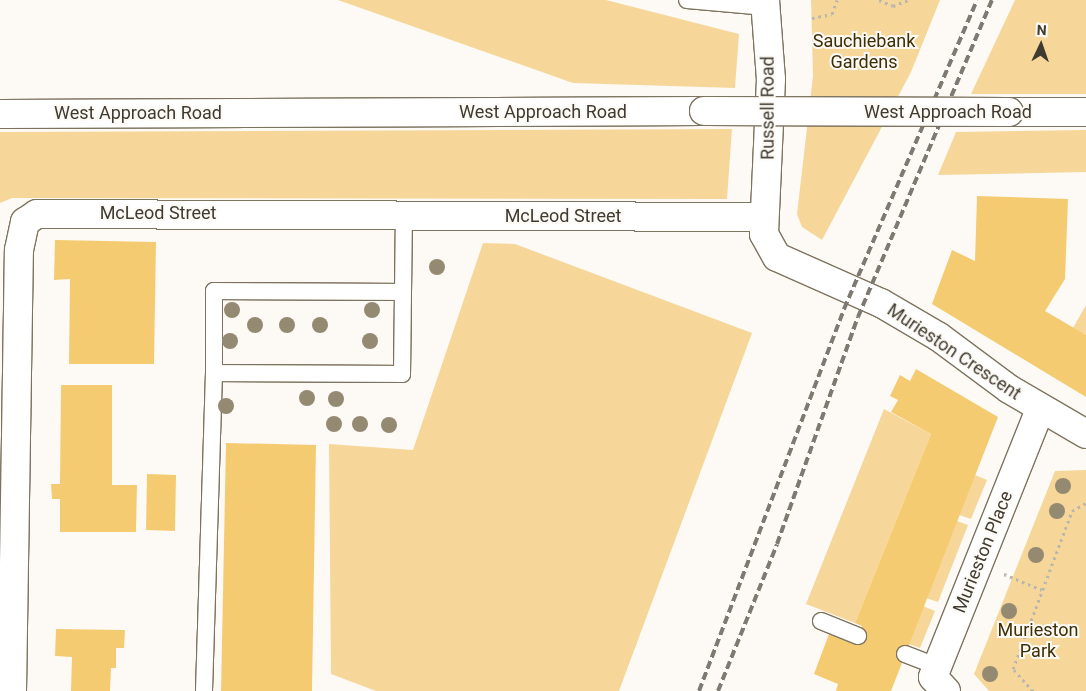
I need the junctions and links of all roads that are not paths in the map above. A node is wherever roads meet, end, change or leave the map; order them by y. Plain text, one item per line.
1 (687, 0) edge
2 (765, 3) edge
3 (1086, 112) edge
4 (0, 114) edge
5 (404, 215) junction
6 (764, 217) junction
7 (402, 292) junction
8 (9, 302) edge
9 (214, 373) junction
10 (1040, 409) junction
11 (1086, 434) edge
12 (821, 621) dead end
13 (858, 636) dead end
14 (905, 654) dead end
15 (942, 679) edge
16 (12, 691) edge
17 (204, 691) edge

1 - 2 lane
2 - 6 street, Russell Road
3 - 4 street, West Approach Road, bridge
5 - 6 street, McLeod Street
5 - 7 lane
5 - 8 street, McLeod Street
6 - 10 street, Murieston Crescent
7 - 9 lane
7 - 9 lane
8 - 16 street, McLeod Street
9 - 17 lane
10 - 11 street, Murieston Crescent
10 - 15 street, Murieston Place
12 - 13 lane
14 - 15 lane

